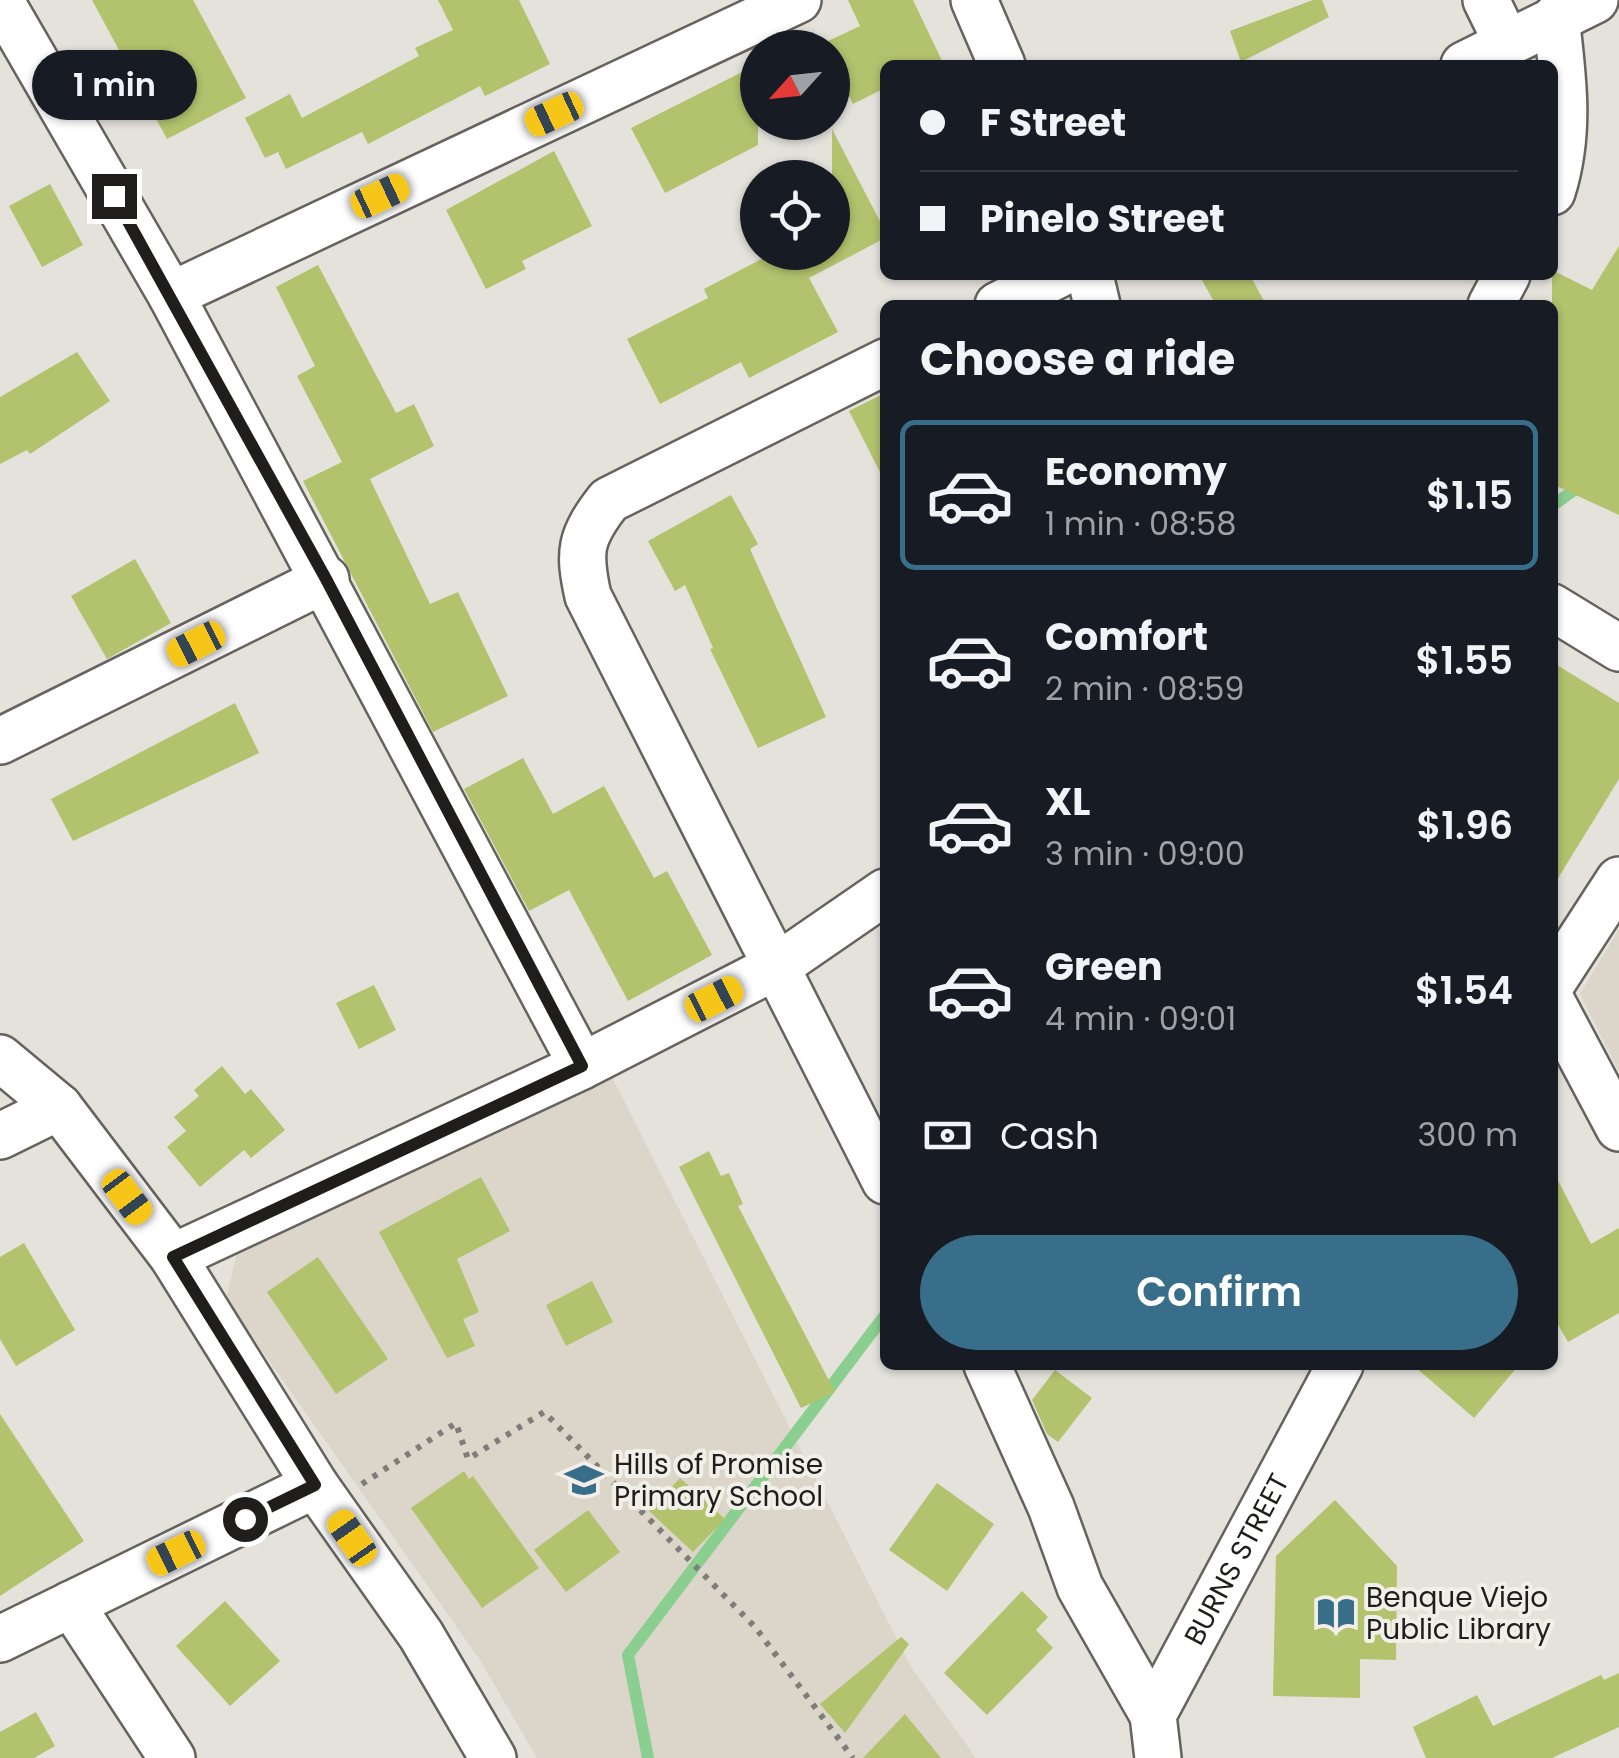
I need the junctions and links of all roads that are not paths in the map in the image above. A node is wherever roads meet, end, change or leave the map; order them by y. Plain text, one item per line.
1 (0, 0) edge
2 (798, 0) edge
3 (974, 0) edge
4 (1486, 0) edge
5 (1576, 8) edge
6 (1507, 42) junction
7 (1000, 60) edge
8 (1473, 60) edge
9 (1558, 168) edge
10 (1048, 280) edge
11 (170, 295) junction
12 (1008, 300) edge
13 (880, 364) edge
14 (326, 579) junction
15 (1558, 611) edge
16 (1619, 648) edge
17 (0, 741) edge
18 (1619, 880) edge
19 (880, 895) edge
20 (779, 965) junction
21 (1558, 974) edge
22 (1558, 1013) edge
23 (0, 1058) edge
24 (582, 1066) junction
25 (59, 1107) junction
26 (1619, 1128) edge
27 (0, 1136) edge
28 (880, 1171) edge
29 (173, 1257) junction
30 (989, 1370) edge
31 (1338, 1370) edge
32 (322, 1495) junction
33 (72, 1604) junction
34 (0, 1639) edge
35 (1155, 1736) edge
36 (172, 1758) edge
37 (494, 1758) edge

1 - 11 street
2 - 11 street
3 - 7 street
4 - 6 street
5 - 6 street
5 - 9 street
6 - 8 street
10 - 12 street
11 - 14 street
13 - 20 street
14 - 17 street
14 - 24 street
15 - 16 street
18 - 21 street
19 - 20 street
20 - 24 street
20 - 28 street
22 - 26 street
23 - 25 street
24 - 29 street
25 - 27 street
25 - 29 street
29 - 32 street
30 - 35 street
31 - 35 street, BURNS STREET
32 - 33 street
32 - 37 street
33 - 34 street
33 - 36 street

